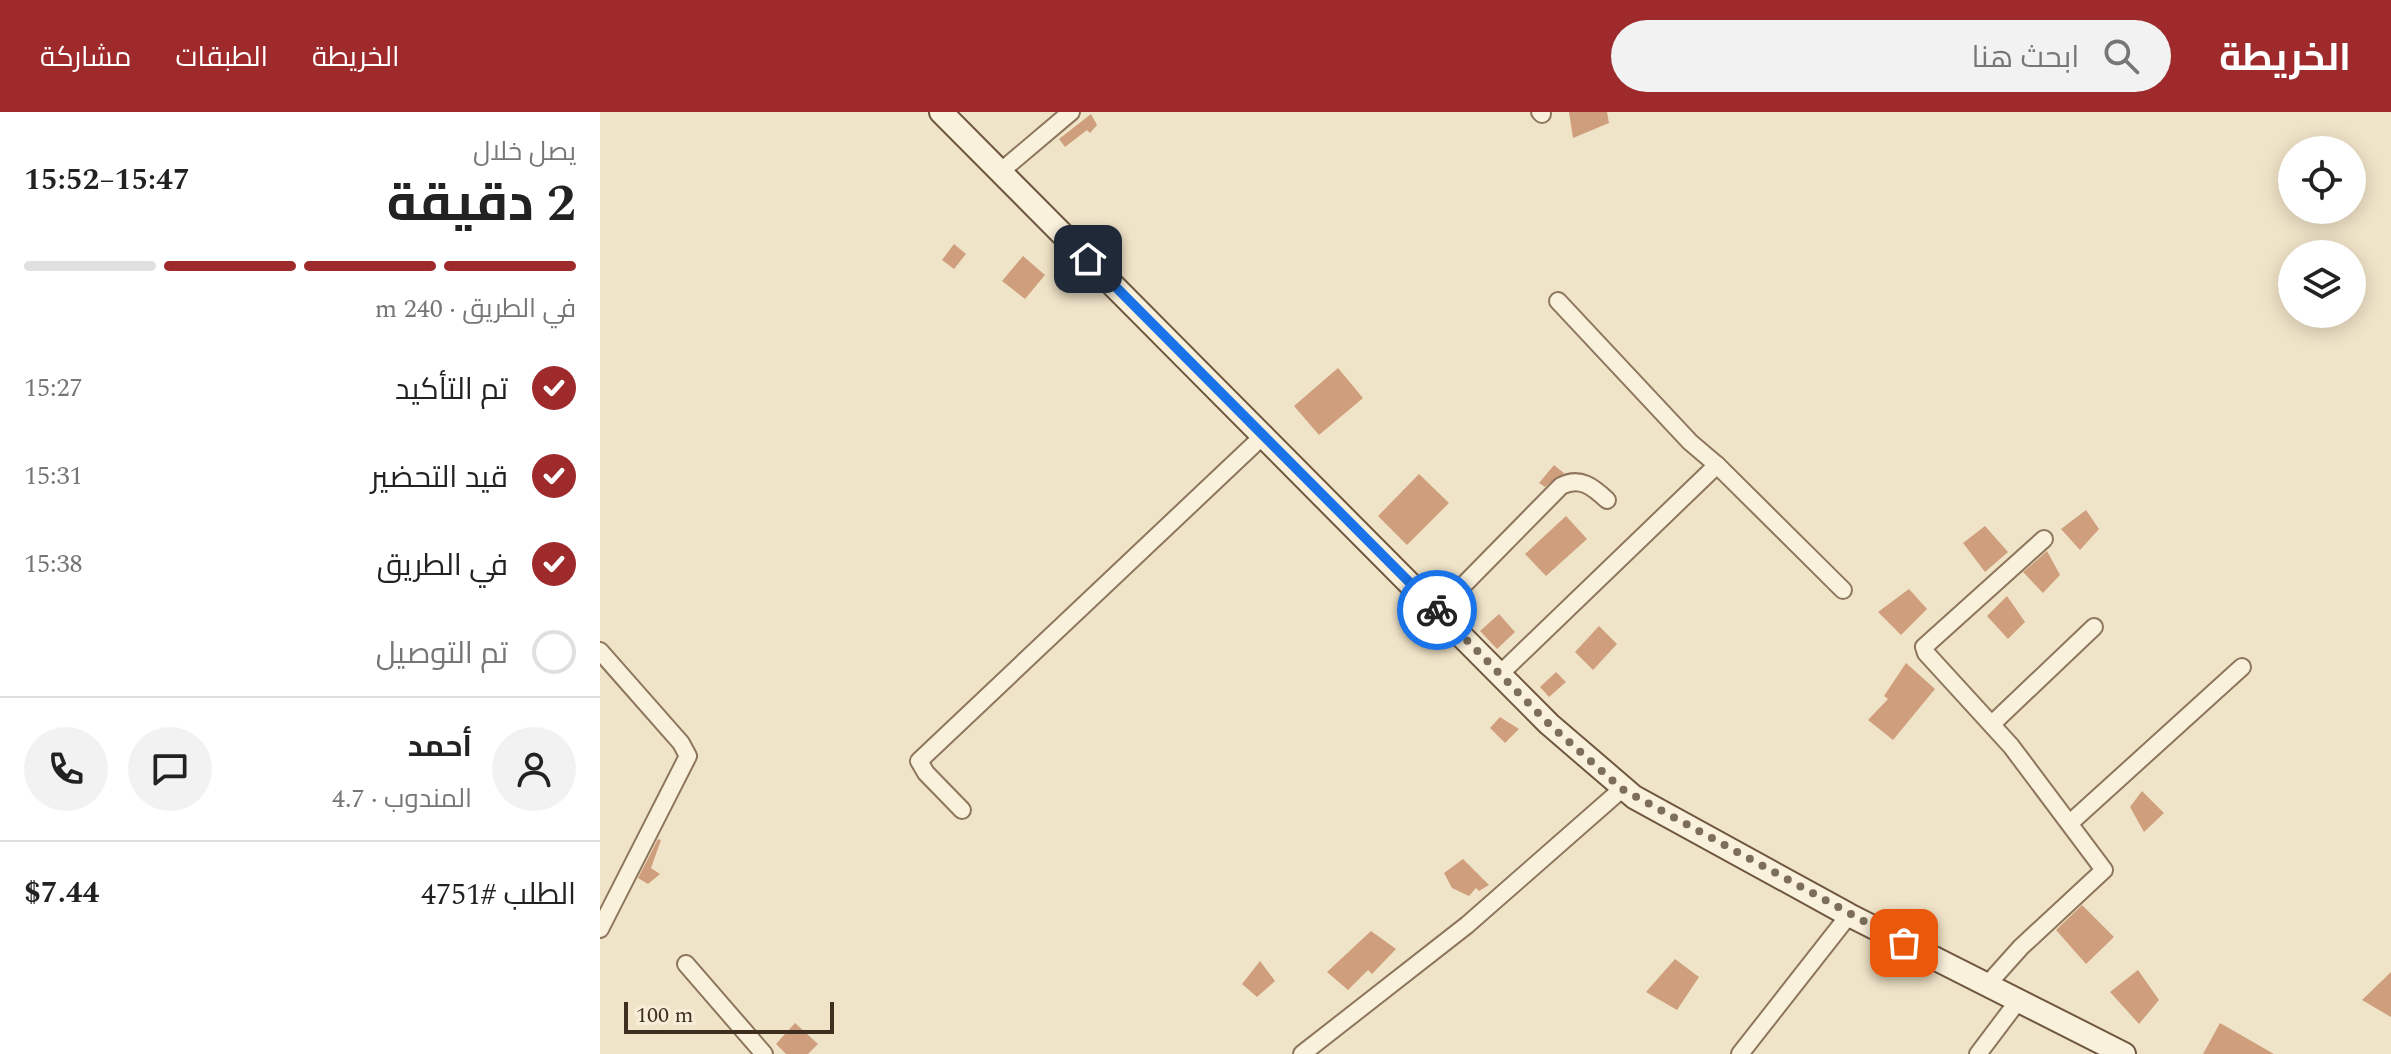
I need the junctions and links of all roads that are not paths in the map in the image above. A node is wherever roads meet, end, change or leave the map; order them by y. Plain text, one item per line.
1 (941, 112) edge
2 (1071, 112) edge
3 (1000, 172) junction
4 (1558, 301) dead end
5 (1265, 434) junction
6 (1717, 465) junction
7 (1607, 500) dead end
8 (2044, 539) dead end
9 (1843, 590) dead end
10 (1438, 611) junction
11 (2094, 627) dead end
12 (600, 651) edge
13 (2242, 667) dead end
14 (1500, 674) junction
15 (1992, 724) junction
16 (1622, 789) junction
17 (962, 810) dead end
18 (2070, 823) junction
19 (1849, 915) junction
20 (600, 929) edge
21 (686, 964) dead end
22 (1987, 985) junction
23 (2018, 1001) junction
24 (764, 1054) edge
25 (1302, 1054) edge
26 (1740, 1054) edge
27 (1978, 1054) edge
28 (2124, 1054) edge

1 - 3 street
2 - 3 street
3 - 5 street
4 - 6 street
5 - 10 street
5 - 17 street
6 - 9 street
6 - 14 street
7 - 10 street
8 - 15 street
10 - 14 street
11 - 15 street
12 - 20 street
13 - 18 street
14 - 16 street
15 - 18 street
16 - 19 street
16 - 25 street
18 - 22 street
19 - 22 street
19 - 26 street
21 - 24 street
22 - 23 street
23 - 27 street
23 - 28 street

